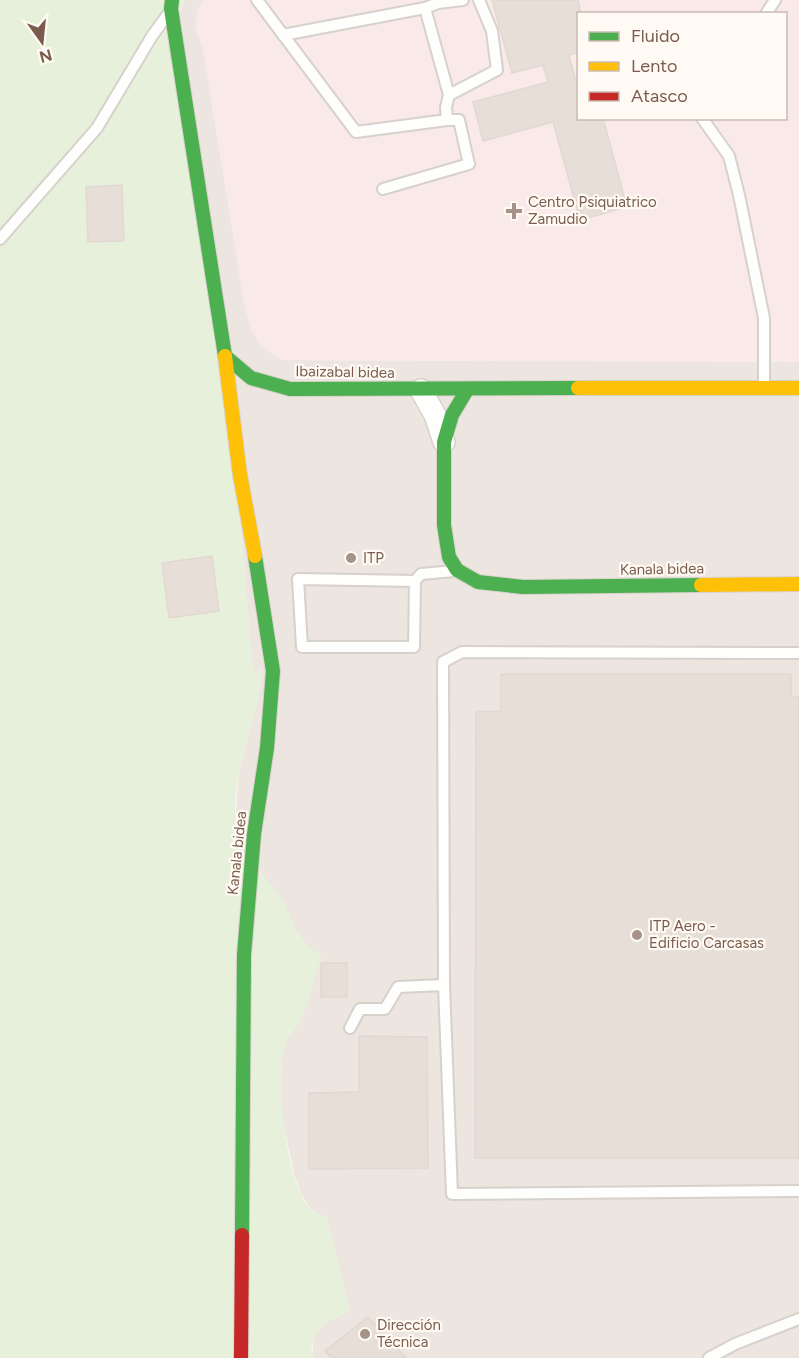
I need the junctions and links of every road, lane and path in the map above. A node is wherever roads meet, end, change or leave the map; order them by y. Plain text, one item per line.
1 (258, 0) edge
2 (463, 0) edge
3 (479, 0) edge
4 (172, 5) edge
5 (425, 8) junction
6 (283, 35) junction
7 (449, 95) junction
8 (447, 120) junction
9 (703, 120) edge
10 (383, 189) dead end
11 (0, 239) edge
12 (225, 356) junction
13 (764, 388) junction
14 (799, 388) edge
15 (421, 390) junction
16 (467, 390) junction
17 (444, 442) junction
18 (457, 570) junction
19 (415, 581) junction
20 (799, 584) edge
21 (799, 653) edge
22 (444, 985) junction
23 (350, 1028) dead end
24 (799, 1191) edge
25 (799, 1319) edge
26 (241, 1343) junction
27 (228, 1358) edge
28 (241, 1358) edge
29 (709, 1358) edge

1 - 6 lane
2 - 5 lane
3 - 7 lane
4 - 11 lane
4 - 12 street
5 - 6 lane
5 - 7 lane
6 - 8 lane
7 - 8 lane
8 - 10 lane
9 - 13 lane
12 - 15 street, Ibaizabal bidea
12 - 26 street, Kanala bidea
13 - 14 street, Ibaizabal bidea
13 - 16 street, Ibaizabal bidea
15 - 16 street, Ibaizabal bidea
15 - 17 street
16 - 17 street
17 - 18 street
18 - 19 lane
18 - 20 street, Kanala bidea
19 - 19 lane
21 - 22 lane
22 - 23 lane
22 - 24 lane
25 - 29 lane
26 - 27 lane
26 - 28 street, Kanala bidea

